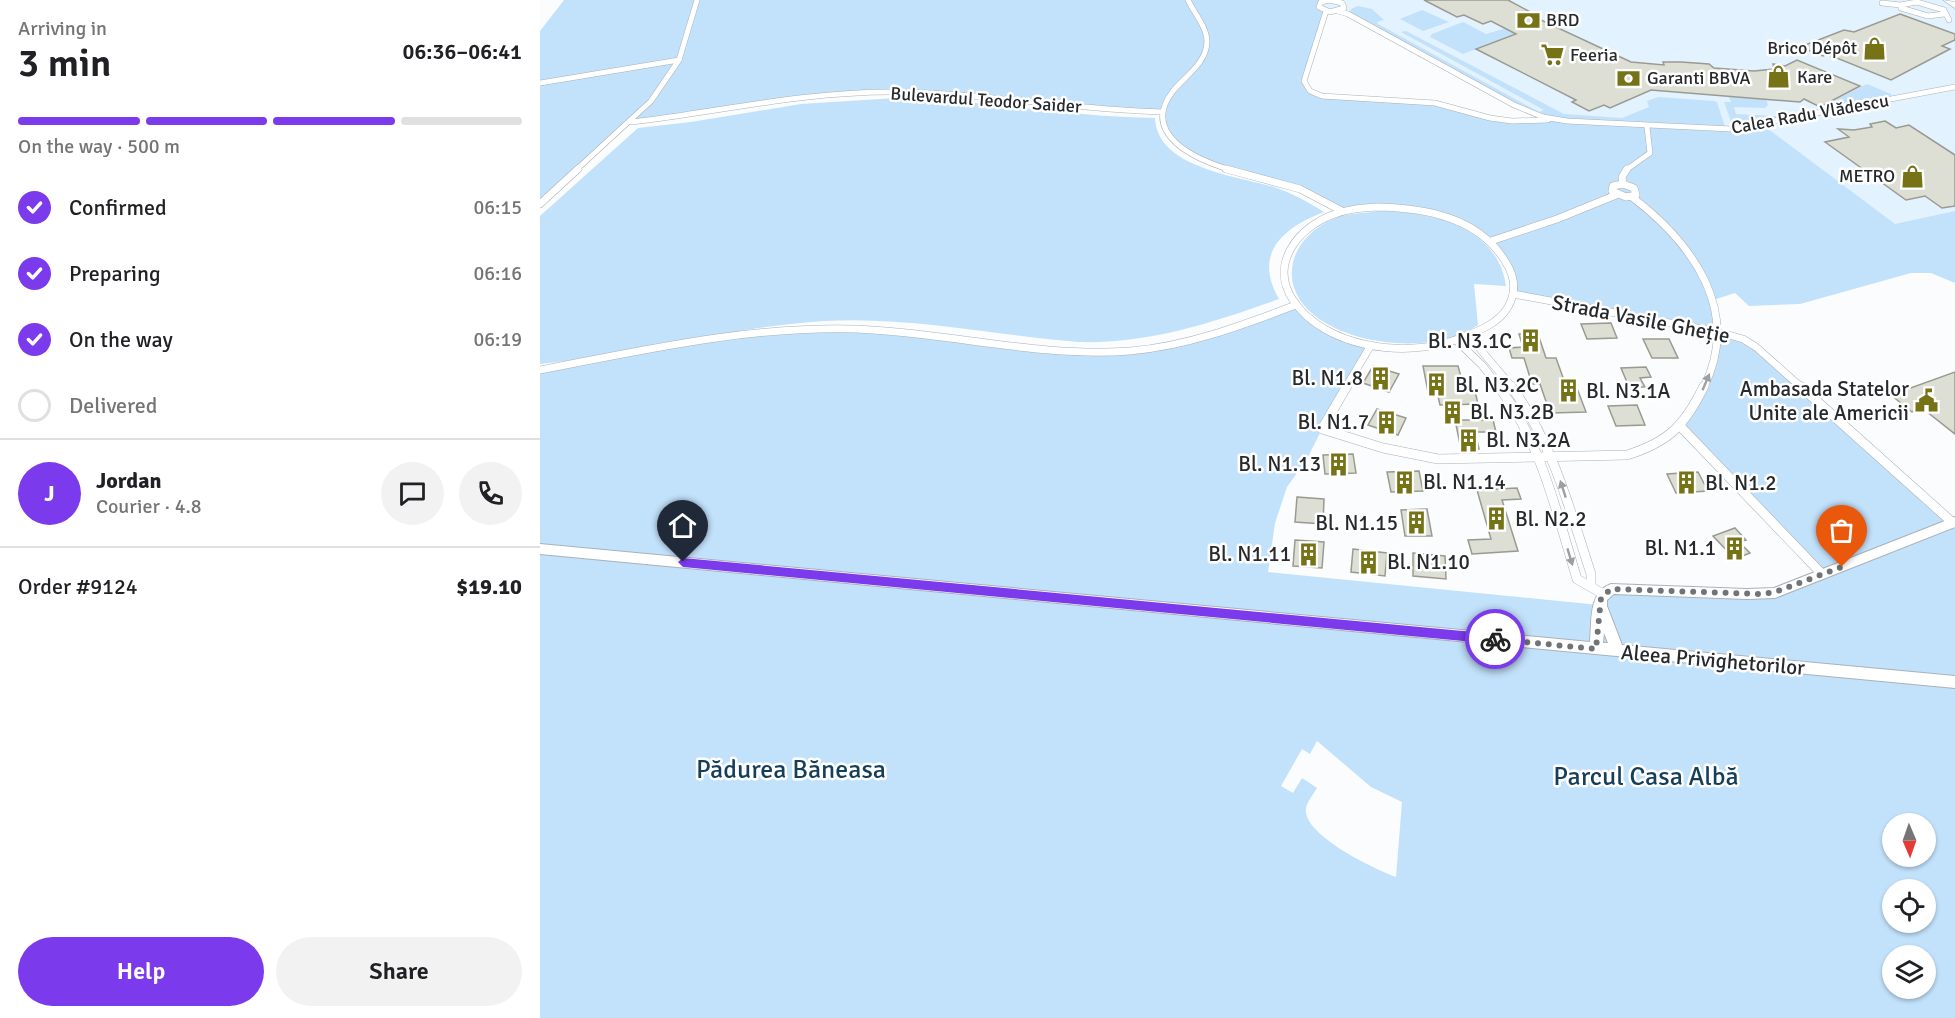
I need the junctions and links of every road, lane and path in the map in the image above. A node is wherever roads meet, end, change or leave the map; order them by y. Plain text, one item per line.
1 (697, 0) edge
2 (1188, 0) edge
3 (1328, 0) edge
4 (1874, 0) edge
5 (1337, 1) edge
6 (1910, 7) junction
7 (1326, 11) junction
8 (1341, 11) junction
9 (1944, 14) junction
10 (1934, 17) junction
11 (1325, 18) junction
12 (1949, 20) junction
13 (1955, 23) edge
14 (679, 60) junction
15 (540, 83) edge
16 (1955, 87) edge
17 (1514, 105) junction
18 (1162, 112) junction
19 (1530, 114) junction
20 (1519, 119) junction
21 (1555, 120) junction
22 (632, 122) junction
23 (1647, 127) junction
24 (1623, 184) junction
25 (1616, 195) junction
26 (1632, 197) junction
27 (540, 204) edge
28 (1342, 212) junction
29 (1491, 241) junction
30 (1513, 294) junction
31 (1296, 305) junction
32 (1718, 332) junction
33 (1469, 336) junction
34 (1457, 341) junction
35 (1371, 345) junction
36 (540, 370) edge
37 (1681, 428) junction
38 (1539, 458) junction
39 (1553, 458) junction
40 (1954, 522) edge
41 (540, 549) edge
42 (1822, 574) junction
43 (1591, 585) junction
44 (1601, 599) junction
45 (1596, 649) junction
46 (1618, 651) junction
47 (1955, 682) edge

1 - 14 street
2 - 18 street
3 - 5 street
3 - 7 street, Calea Radu Vlădescu
4 - 6 street
5 - 8 street
6 - 9 street
6 - 10 street
7 - 8 street
7 - 11 street, Calea Radu Vlădescu
8 - 11 street
8 - 17 street, Calea Radu Vlădescu
9 - 10 street
9 - 12 street
10 - 12 street
11 - 20 street, Calea Radu Vlădescu
12 - 13 street
14 - 15 street
14 - 22 street
16 - 23 street, Calea Radu Vlădescu
17 - 19 street, Calea Radu Vlădescu
17 - 20 street
18 - 22 street, Bulevardul Teodor Saider
18 - 28 street
19 - 20 street
19 - 21 street, Calea Radu Vlădescu
20 - 21 street, Calea Radu Vlădescu
21 - 23 street, Calea Radu Vlădescu
22 - 27 street
23 - 24 street
24 - 25 street
24 - 26 street
25 - 26 street
25 - 29 street
26 - 32 street
28 - 29 street
28 - 31 street
29 - 30 street
30 - 32 street, Strada Vasile Gheție
30 - 33 street
31 - 35 street
31 - 36 street
37 -> 32 street
32 - 40 street, Strada Vasile Gheție
33 - 34 street
33 - 39 street
34 - 35 street
34 - 38 street
35 - 38 street
37 - 39 street
37 - 42 street
38 - 39 street
38 -> 43 street
43 -> 39 street
40 - 42 street
41 - 45 street, Aleea Privighetorilor
42 - 44 street
43 - 44 street
44 - 45 street
44 - 46 street
45 - 46 street, Aleea Privighetorilor
46 - 47 street, Aleea Privighetorilor

